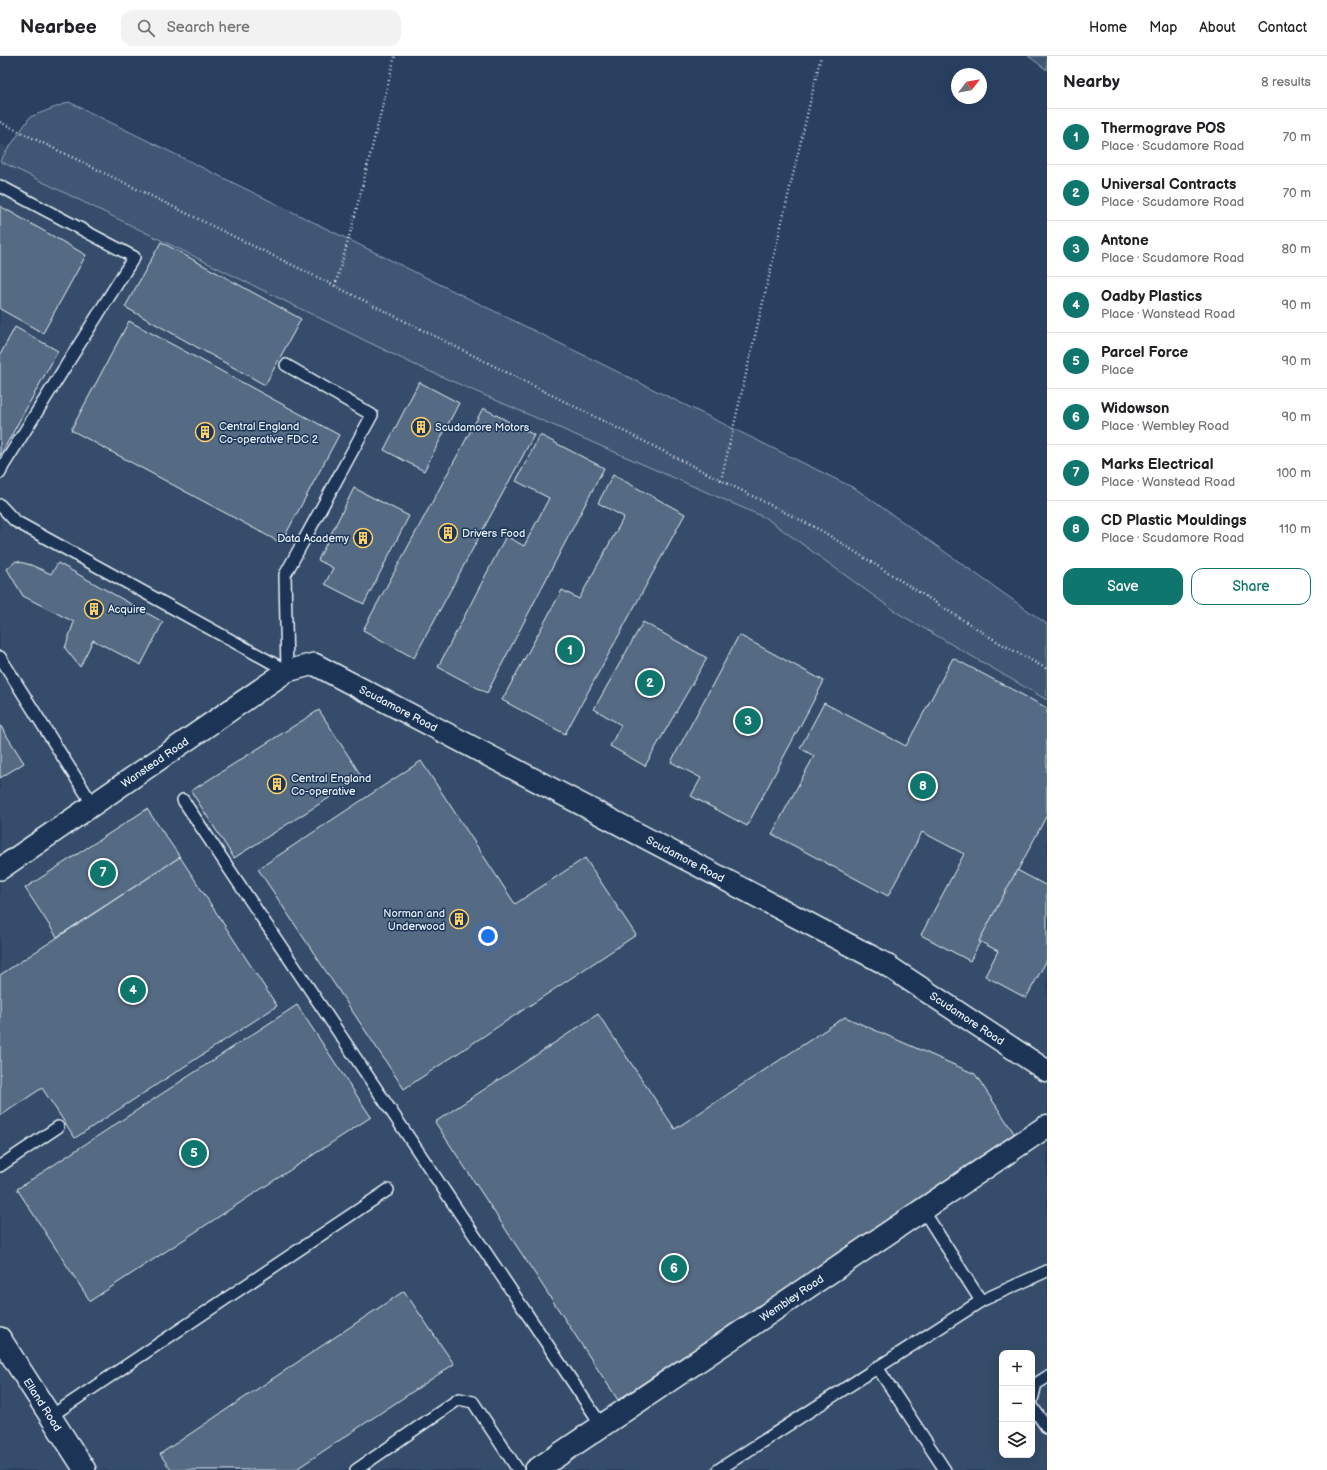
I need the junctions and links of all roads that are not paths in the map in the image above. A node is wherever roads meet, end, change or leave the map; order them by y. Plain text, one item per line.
1 (0, 186) edge
2 (286, 365) dead end
3 (0, 473) edge
4 (0, 505) edge
5 (0, 657) edge
6 (314, 664) joint
7 (287, 671) junction
8 (183, 800) dead end
9 (93, 805) junction
10 (0, 869) edge
11 (1047, 1071) edge
12 (1047, 1126) edge
13 (58, 1127) dead end
14 (0, 1166) edge
15 (388, 1190) dead end
16 (922, 1210) junction
17 (1047, 1271) edge
18 (981, 1300) junction
19 (0, 1338) edge
20 (877, 1367) junction
21 (1047, 1377) edge
22 (1035, 1388) edge
23 (1035, 1410) edge
24 (51, 1416) junction
25 (602, 1426) junction
26 (1047, 1428) edge
27 (85, 1470) edge
28 (356, 1470) edge
29 (518, 1470) edge
30 (536, 1470) edge
31 (718, 1470) edge
32 (945, 1470) edge

1 - 3 lane
2 - 7 lane
4 - 7 lane
5 - 9 lane
6 - 7 street, Wanstead Road
6 - 11 street, Scudamore Road
7 - 9 street, Wanstead Road
8 - 25 lane
9 - 10 street, Wanstead Road
12 - 16 street, Wembley Road
13 - 14 lane
15 - 24 lane
16 - 18 lane
16 - 25 street, Wembley Road
17 - 18 lane
18 - 20 lane
19 - 24 street, Elland Road
20 - 31 lane
20 - 32 lane
21 - 22 lane
23 - 26 lane
24 - 27 street, Elland Road
25 - 30 street, Wembley Road
28 - 29 lane

